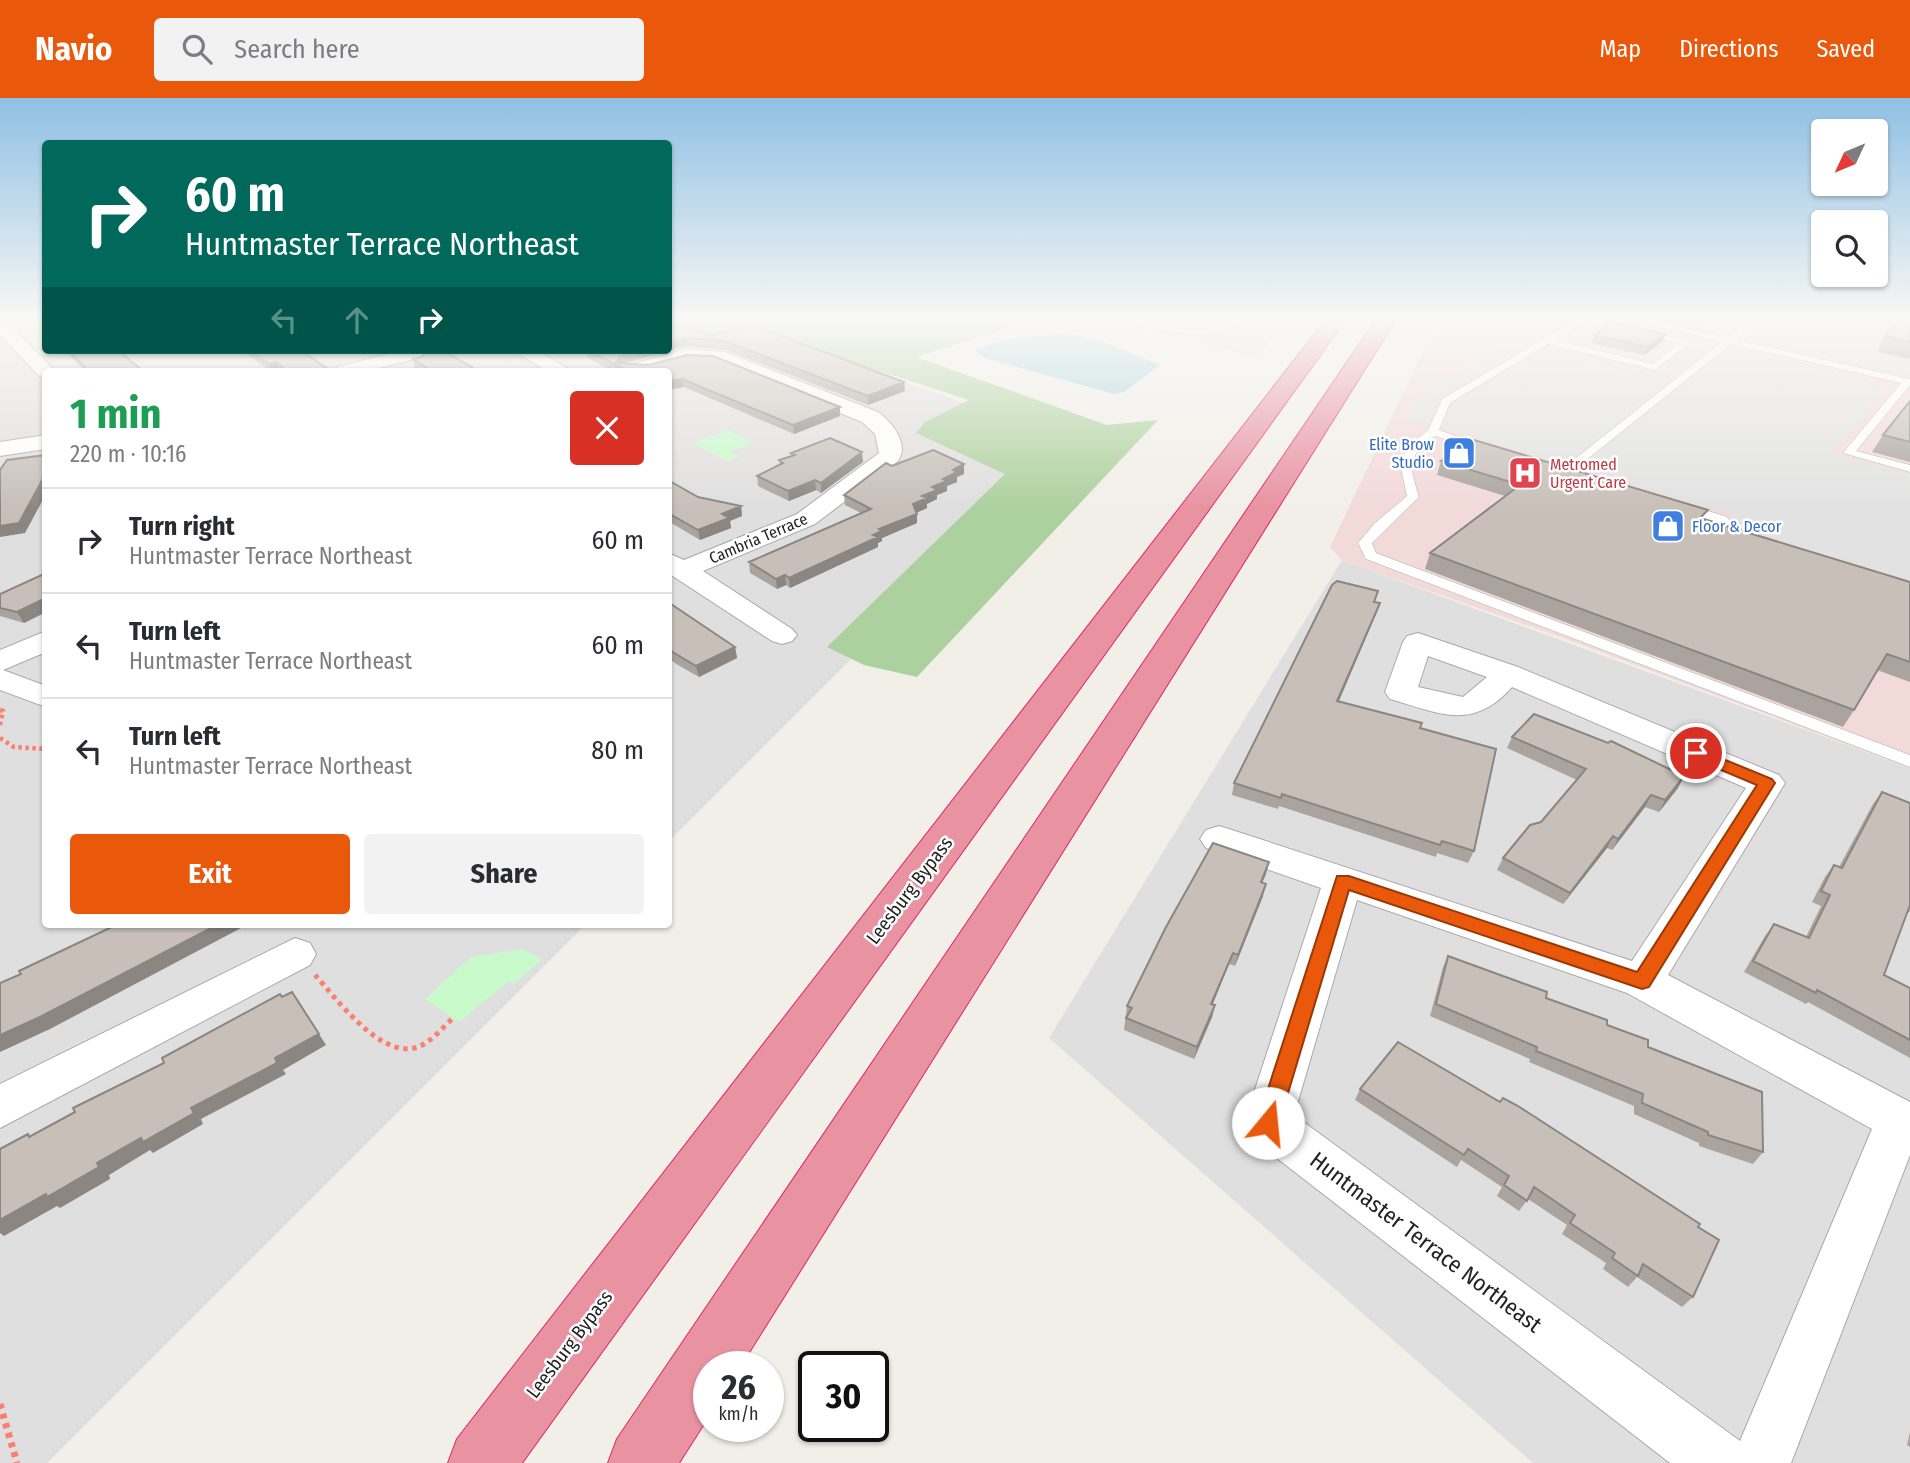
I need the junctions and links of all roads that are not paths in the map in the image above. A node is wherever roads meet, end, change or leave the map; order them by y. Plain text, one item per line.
1 (1909, 381) edge
2 (782, 382) edge
3 (1289, 382) edge
4 (1345, 382) edge
5 (1479, 382) edge
6 (1678, 382) edge
7 (1433, 432) junction
8 (42, 443) edge
9 (0, 449) edge
10 (1499, 452) edge
11 (1910, 469) edge
12 (1565, 472) edge
13 (1667, 503) edge
14 (1766, 545) edge
15 (676, 565) edge
16 (782, 635) dead end
17 (42, 642) edge
18 (0, 662) edge
19 (1507, 674) dead end
20 (0, 678) edge
21 (42, 696) edge
22 (1910, 761) edge
23 (1219, 839) dead end
24 (1343, 881) junction
25 (304, 963) road end
26 (1642, 981) junction
27 (0, 1107) edge
28 (1905, 1124) edge
29 (481, 1463) edge
30 (641, 1463) edge
31 (1719, 1463) edge
32 (1762, 1463) edge

1 - 11 lane
2 - 15 street, Cambria Terrace
3 - 29 highway, Leesburg Bypass
4 - 30 highway
5 - 7 lane
6 - 12 lane
7 - 10 lane
7 - 22 lane
8 - 9 street
13 - 14 lane
15 - 16 street
17 - 18 street
19 - 26 street
20 - 21 street
23 - 24 street
24 - 26 street
24 - 31 street, Huntmaster Terrace Northeast
25 - 27 street
26 - 28 street
28 - 32 street

